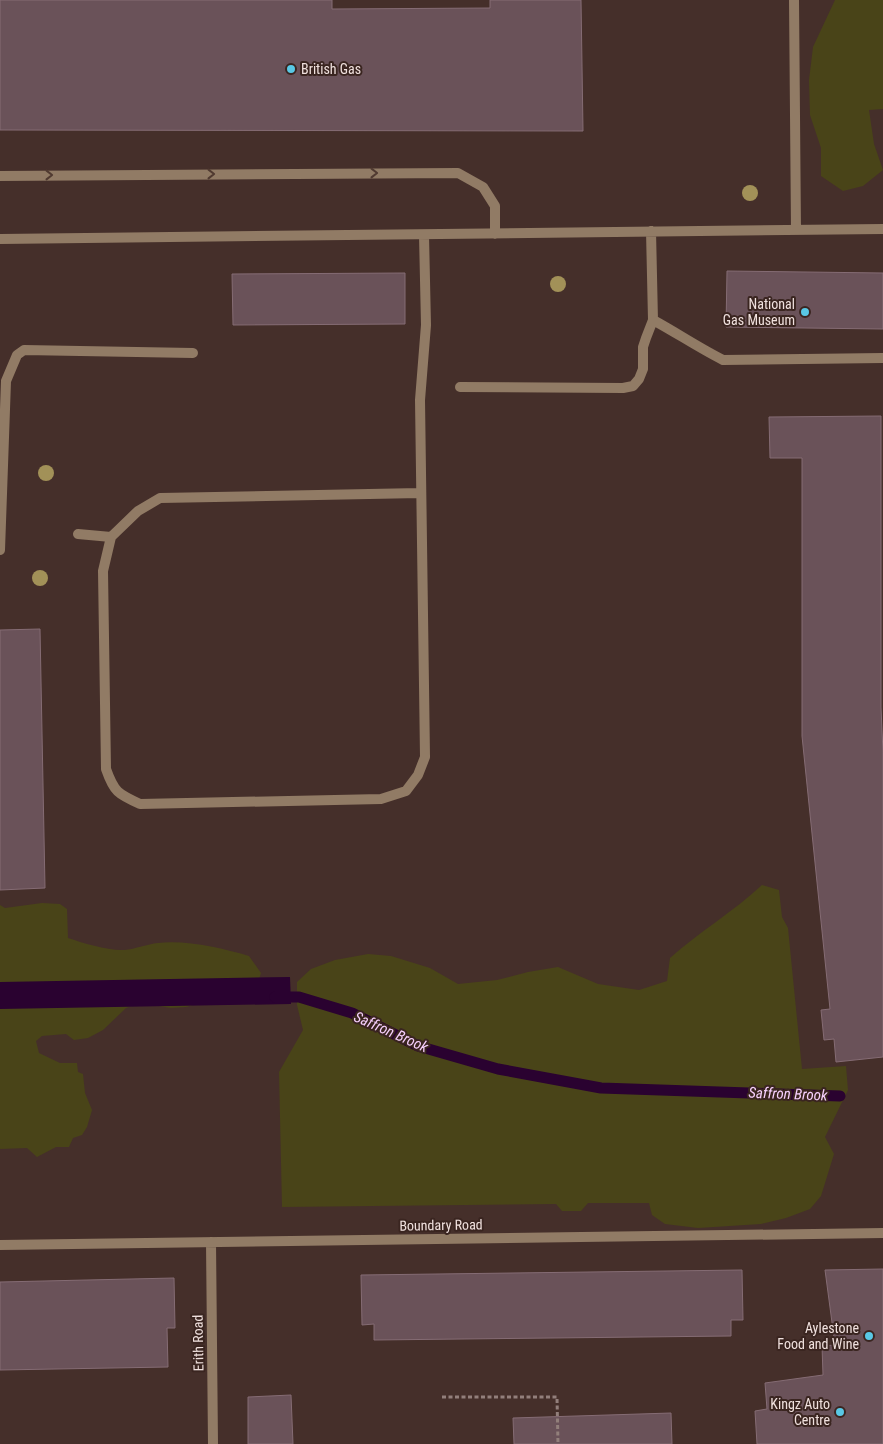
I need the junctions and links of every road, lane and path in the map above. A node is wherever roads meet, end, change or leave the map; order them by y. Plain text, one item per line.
1 (794, 0) edge
2 (0, 176) edge
3 (883, 229) edge
4 (796, 230) junction
5 (651, 231) junction
6 (495, 234) junction
7 (424, 235) junction
8 (0, 239) edge
9 (653, 320) junction
10 (194, 353) dead end
11 (883, 358) edge
12 (460, 387) dead end
13 (420, 493) junction
14 (78, 534) dead end
15 (111, 537) junction
16 (0, 550) edge
17 (883, 1233) edge
18 (211, 1242) junction
19 (0, 1245) edge
20 (442, 1397) dead end
21 (213, 1444) edge
22 (558, 1444) edge

1 - 4 street
2 -> 6 street
3 - 4 street
4 - 5 street
5 - 6 street
5 - 9 street
6 - 7 street
7 - 8 street
7 - 13 street
9 - 11 street
9 - 12 street
10 - 16 street
13 - 15 street
13 - 15 street
14 - 15 street
17 - 18 street, Boundary Road
18 - 19 street, Boundary Road
18 - 21 street, Erith Road
20 - 22 path

